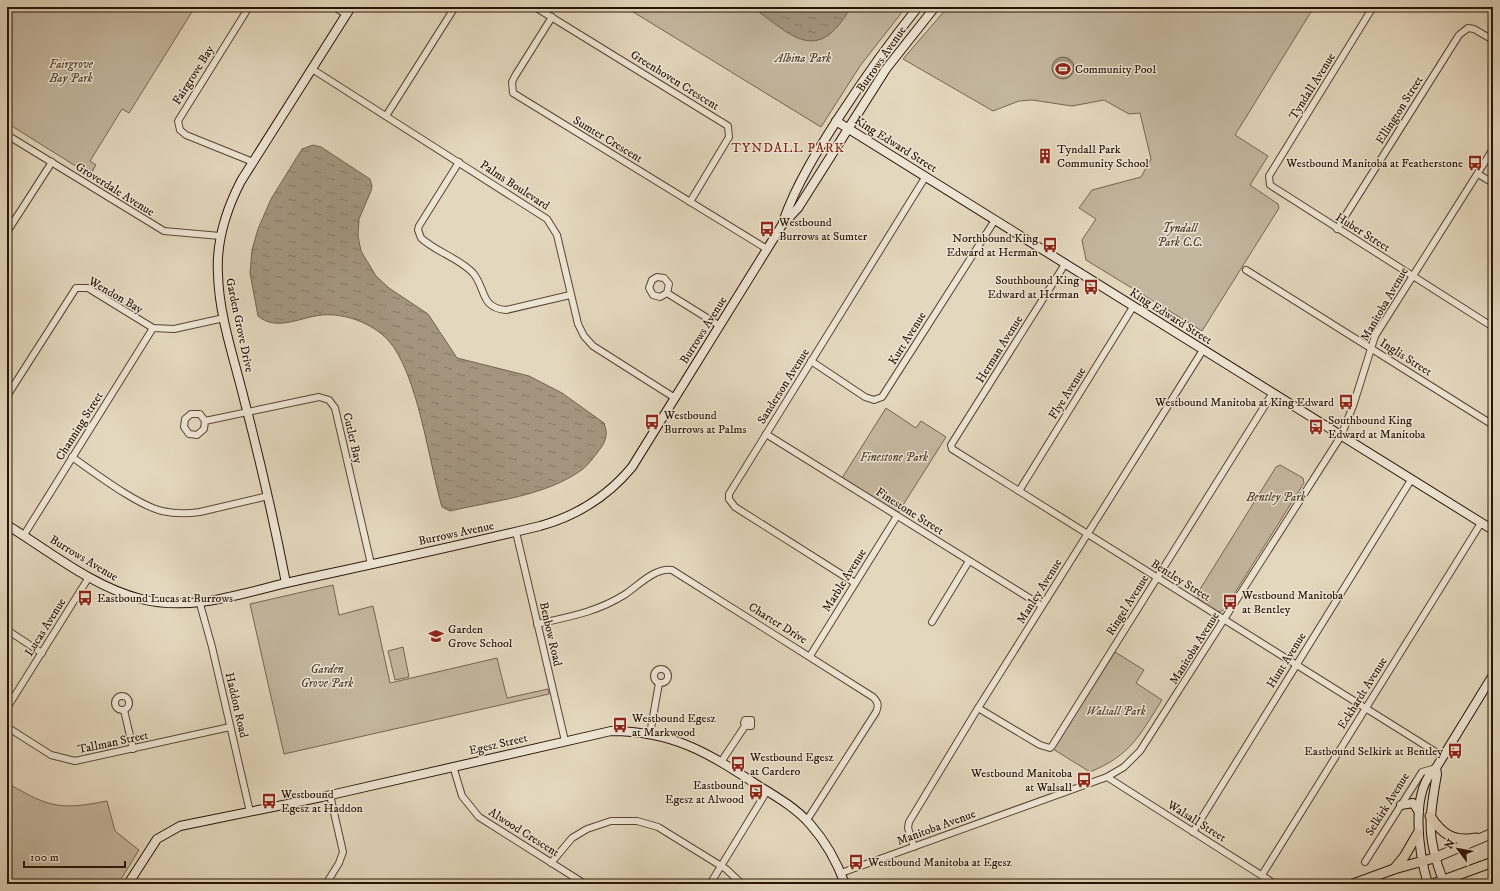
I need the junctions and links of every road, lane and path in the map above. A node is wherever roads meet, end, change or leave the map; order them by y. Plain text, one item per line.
1 (249, 7) edge
2 (334, 7) edge
3 (351, 7) edge
4 (454, 7) edge
5 (535, 7) edge
6 (918, 7) edge
7 (935, 7) edge
8 (1374, 7) edge
9 (346, 14) junction
10 (552, 17) junction
11 (1493, 40) edge
12 (312, 69) junction
13 (386, 116) junction
14 (836, 121) junction
15 (849, 129) junction
16 (7, 135) edge
17 (1493, 149) edge
18 (52, 162) junction
19 (253, 162) junction
20 (458, 162) junction
21 (1478, 174) junction
22 (926, 176) junction
23 (1269, 176) joint
24 (1493, 183) edge
25 (690, 202) junction
26 (995, 220) junction
27 (782, 225) junction
28 (1337, 229) junction
29 (7, 232) edge
30 (220, 236) junction
31 (767, 249) junction
32 (1065, 264) junction
33 (1246, 270) dead end
34 (1412, 276) junction
35 (667, 293) dead end
36 (570, 295) junction
37 (1133, 306) junction
38 (224, 318) junction
39 (720, 326) junction
40 (1493, 327) edge
41 (153, 328) junction
42 (1370, 348) junction
43 (1203, 350) junction
44 (811, 361) junction
45 (1272, 394) junction
46 (7, 396) edge
47 (676, 398) junction
48 (248, 412) junction
49 (205, 421) dead end
50 (1493, 425) edge
51 (766, 434) junction
52 (1341, 436) junction
53 (951, 445) joint
54 (72, 458) junction
55 (1411, 480) junction
56 (1019, 491) junction
57 (268, 496) junction
58 (897, 516) junction
59 (1481, 523) junction
60 (7, 524) edge
61 (1493, 530) edge
62 (516, 532) junction
63 (1088, 534) junction
64 (24, 535) junction
65 (969, 561) junction
66 (371, 564) junction
67 (89, 577) junction
68 (1157, 578) junction
69 (286, 583) junction
70 (855, 583) junction
71 (200, 604) junction
72 (1042, 606) junction
73 (1224, 620) junction
74 (932, 622) dead end
75 (537, 624) junction
76 (7, 630) edge
77 (42, 652) junction
78 (810, 656) junction
79 (1296, 665) junction
80 (1493, 675) edge
81 (659, 683) dead end
82 (7, 708) edge
83 (978, 708) junction
84 (1366, 708) junction
85 (124, 710) dead end
86 (745, 726) dead end
87 (230, 727) junction
88 (7, 728) edge
89 (650, 734) junction
90 (565, 741) junction
91 (133, 748) junction
92 (1442, 756) junction
93 (721, 762) junction
94 (453, 766) junction
95 (1436, 768) junction
96 (1107, 777) junction
97 (767, 791) junction
98 (330, 795) junction
99 (1401, 805) junction
100 (250, 812) junction
101 (1419, 812) junction
102 (1430, 816) junction
103 (807, 820) junction
104 (1193, 832) junction
105 (1418, 833) junction
106 (1490, 835) edge
107 (914, 847) junction
108 (1434, 858) junction
109 (1421, 861) junction
110 (1366, 862) dead end
111 (1493, 862) edge
112 (551, 863) junction
113 (721, 866) junction
114 (1394, 869) junction
115 (841, 873) junction
116 (1262, 875) junction
117 (1443, 880) junction
118 (128, 884) edge
119 (326, 884) edge
120 (586, 884) edge
121 (710, 884) edge
122 (742, 884) edge
123 (845, 884) edge
124 (1276, 884) edge
125 (1353, 884) edge
126 (1428, 884) edge
127 (1433, 884) edge

1 - 19 street, Fairgrove Bay
2 - 9 street
3 - 9 street, Garden Grove Drive
4 - 13 street
5 - 10 street, Greenhoven Crescent
6 - 14 street, Burrows Avenue
7 - 15 street, Burrows Avenue
8 - 23 street, Tyndall Avenue
9 - 12 street, Garden Grove Drive
10 - 25 street, Greenhoven Crescent
10 - 25 street, Sumter Crescent
11 - 28 street, Ellington Street
12 - 13 street, Palms Boulevard
12 - 19 street, Garden Grove Drive
13 - 20 street, Palms Boulevard
14 - 15 street, King Edward Street
14 - 27 street, Burrows Avenue
15 - 22 street, King Edward Street
15 - 27 street, Burrows Avenue
16 - 18 street, Groverdale Avenue
17 - 21 street, Manitoba Avenue
18 - 29 street
18 - 30 street, Groverdale Avenue
19 - 30 street, Garden Grove Drive
20 - 36 street, Palms Boulevard
20 - 36 street
21 - 24 street
21 - 34 street, Manitoba Avenue
22 - 26 street, King Edward Street
22 - 44 street, Sanderson Avenue
23 - 28 street, Huber Street
25 - 31 street, Sumter Crescent
26 - 32 street, King Edward Street
26 - 44 street, Kurt Avenue
27 - 31 street, Burrows Avenue
28 - 34 street, Huber Street
30 - 38 street, Garden Grove Drive
31 - 39 street, Burrows Avenue
32 - 37 street, King Edward Street
32 - 53 street, Herman Avenue
33 - 42 street, Inglis Street
34 - 40 street, Huber Street
34 - 42 street, Manitoba Avenue
35 - 39 street
36 - 47 street, Palms Boulevard
37 - 43 street, King Edward Street
37 - 56 street, Flye Avenue
38 - 41 street, Wendon Bay
38 - 48 street, Garden Grove Drive
39 - 47 street, Burrows Avenue
41 - 46 street, Wendon Bay
41 - 54 street, Channing Street
42 - 50 street, Inglis Street
42 - 52 street, Manitoba Avenue
43 - 45 street, King Edward Street
43 - 63 street, Manley Avenue
44 - 51 street, Sanderson Avenue
45 - 52 street, King Edward Street
45 - 68 street, Ringel Avenue
47 - 62 street, Burrows Avenue
48 - 49 street, Cutler Bay
48 - 57 street, Garden Grove Drive
48 - 66 street, Cutler Bay
51 - 58 street, Finestone Street
51 - 70 street, Sanderson Avenue
52 - 55 street, King Edward Street
52 - 73 street, Manitoba Avenue
53 - 56 street, Bentley Street
54 - 57 street
54 - 64 street, Channing Street
55 - 59 street, King Edward Street
55 - 79 street, Hunt Avenue
56 - 63 street, Bentley Street
57 - 69 street, Garden Grove Drive
58 - 65 street, Finestone Street
58 - 70 street, Marble Avenue
59 - 61 street, King Edward Street
59 - 84 street, Eckhardt Avenue
60 - 64 street, Burrows Avenue
62 - 66 street, Burrows Avenue
62 - 75 street, Benbow Road
63 - 68 street, Bentley Street
63 - 72 street, Manley Avenue
64 - 67 street, Burrows Avenue
65 - 72 street, Finestone Street
65 - 74 street
66 - 69 street, Burrows Avenue
67 - 71 street, Burrows Avenue
67 - 77 street, Lucas Avenue
68 - 73 street, Bentley Street
68 - 83 street, Ringel Avenue
69 - 71 street, Burrows Avenue
70 - 78 street, Marble Avenue
71 - 87 street, Haddon Road
72 - 83 street, Manley Avenue
73 - 79 street, Bentley Street
73 - 96 street, Manitoba Avenue
75 - 78 street, Charter Drive
75 - 90 street, Benbow Road
76 - 77 street
77 - 82 street, Lucas Avenue
78 - 103 street, Charter Drive
79 - 84 street, Bentley Street
79 - 104 street, Hunt Avenue
80 - 92 street, Selkirk Avenue
81 - 89 street
83 - 107 street, Manley Avenue
84 - 92 street, Bentley Street
84 - 116 street, Eckhardt Avenue
85 - 91 street
86 - 93 street
87 - 91 street, Tallman Street
87 - 100 street, Haddon Road
88 - 91 street, Tallman Street
89 - 90 street, Egesz Street
89 - 93 street, Egesz Street
90 - 94 street, Egesz Street
92 - 95 street, Selkirk Avenue
93 - 97 street, Egesz Street
94 - 98 street, Egesz Street
94 - 112 street, Alwood Crescent
95 - 99 street, Selkirk Avenue
95 - 101 street, Selkirk Avenue
95 - 102 street, Selkirk Avenue
96 - 104 street, Walsall Street
96 - 107 street, Manitoba Avenue
97 - 103 street, Egesz Street
97 - 113 street
98 - 100 street, Egesz Street
98 - 119 street
99 - 101 street
99 - 110 street, Selkirk Avenue
100 - 118 street, Egesz Street
101 - 105 street, Selkirk Avenue
102 - 106 main road
102 - 108 street, Selkirk Avenue
103 - 115 street, Egesz Street
104 - 116 street, Walsall Street
105 - 109 street, Selkirk Avenue
105 - 114 main road
106 - 108 main road
107 - 115 street, Manitoba Avenue
108 - 109 main road
108 - 117 street, Selkirk Avenue
109 - 114 main road
109 - 126 street, Selkirk Avenue
111 - 117 main road
112 - 113 street
112 - 120 street, Alwood Crescent
113 - 121 street
113 - 122 street
114 - 125 main road
115 - 123 street, Egesz Street
116 - 124 street, Walsall Street
117 - 127 main road

